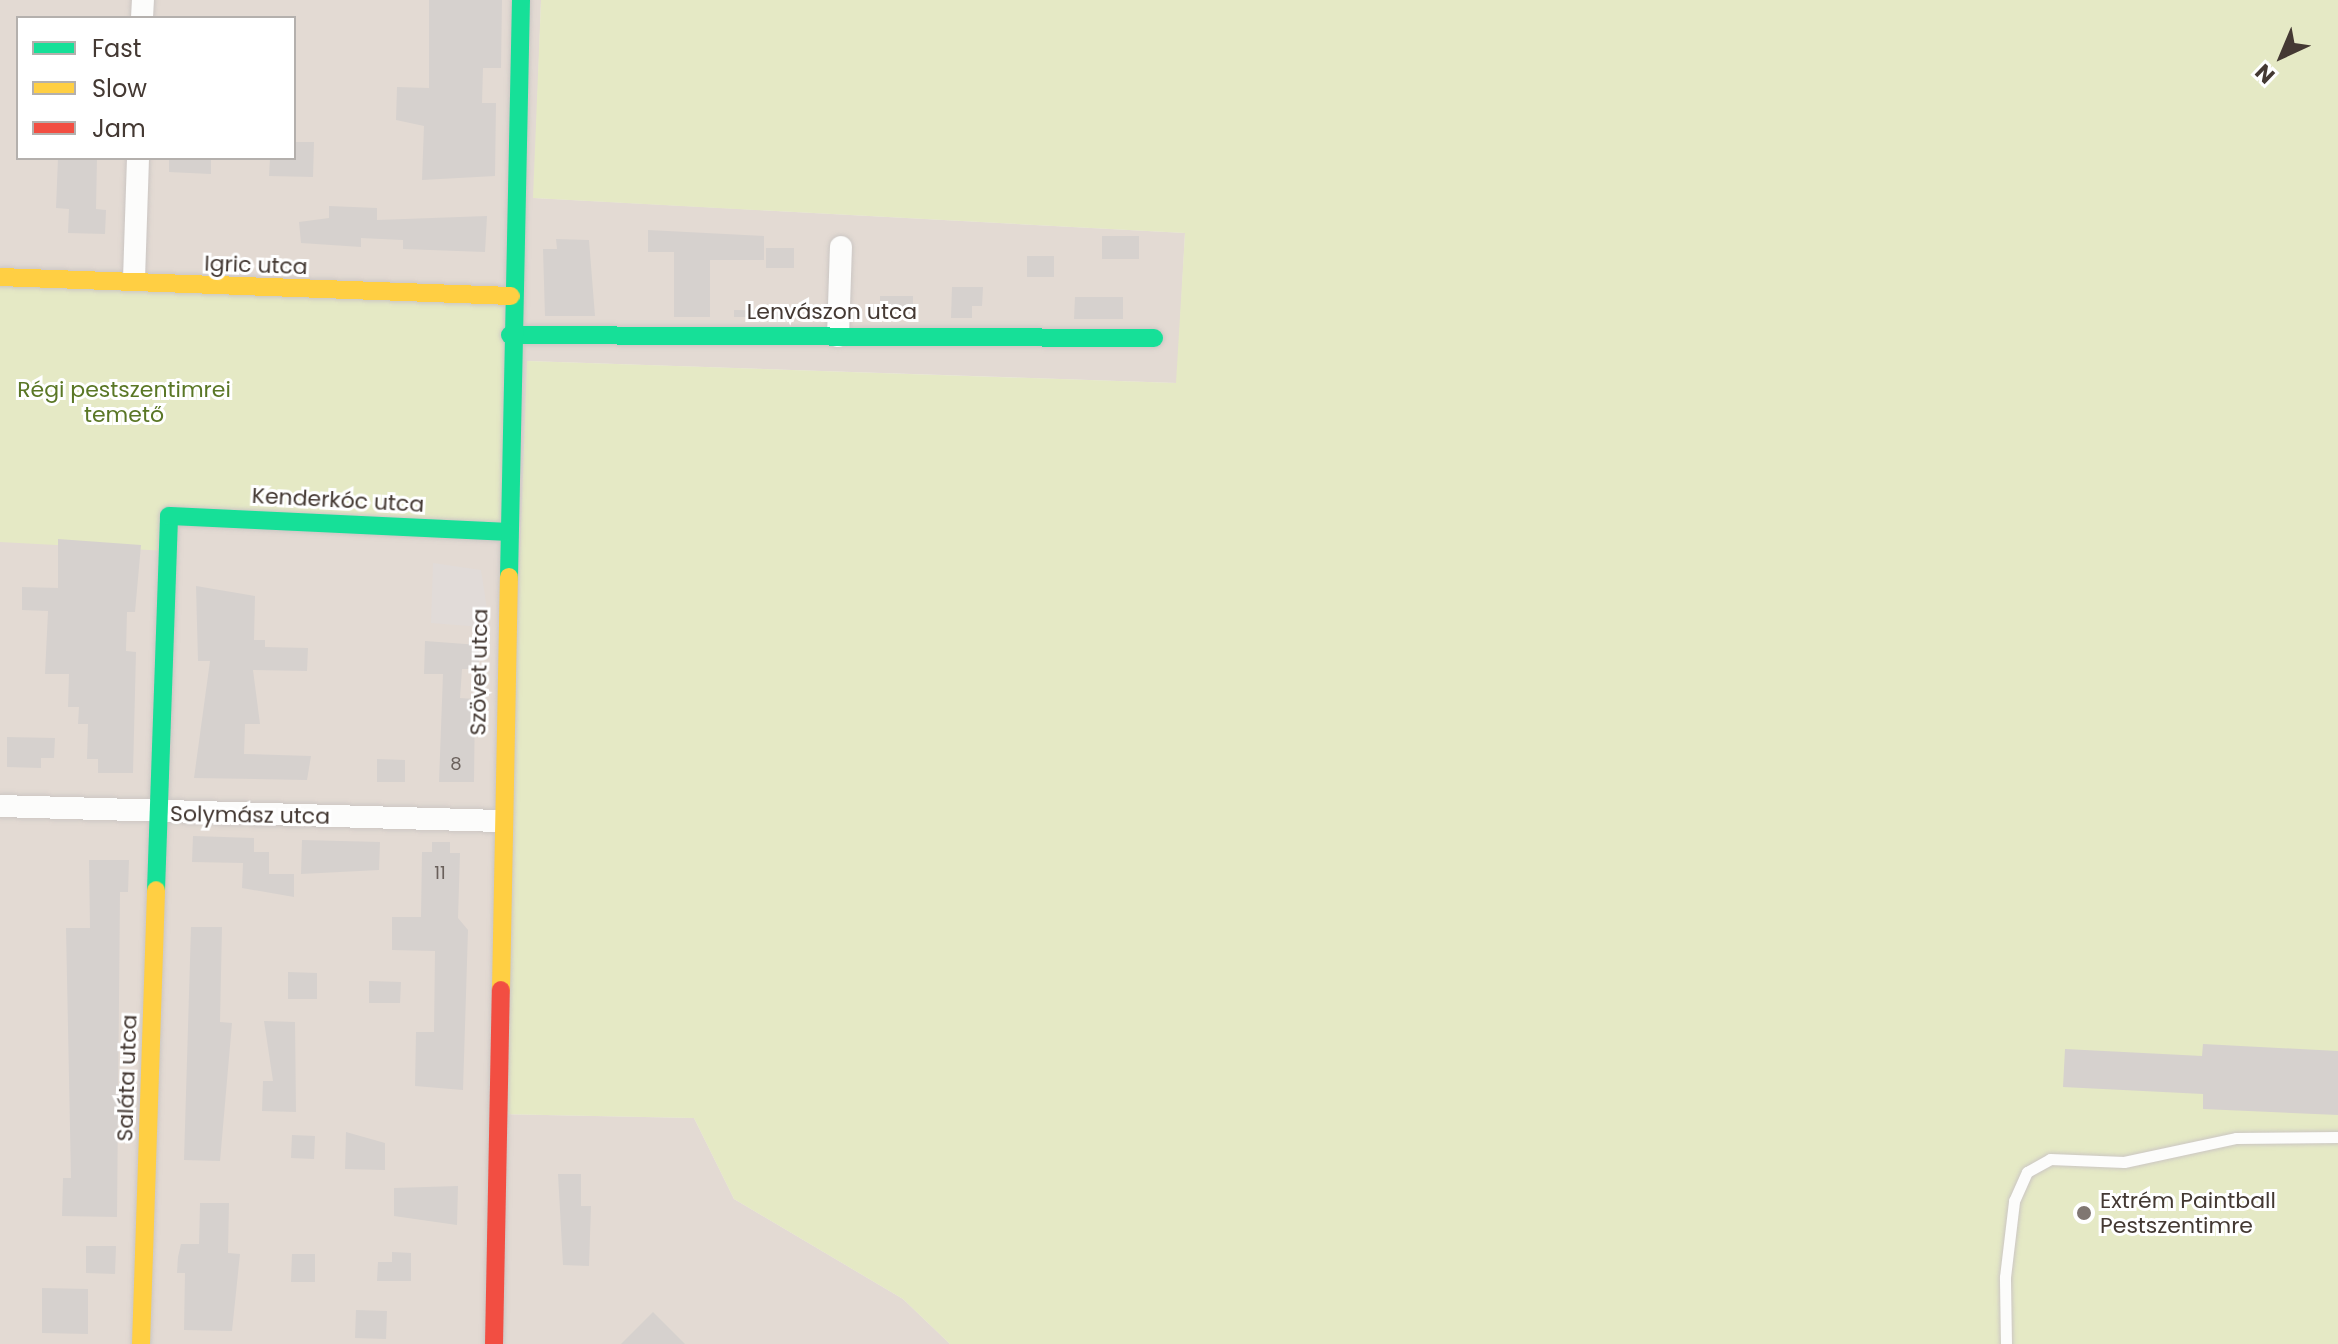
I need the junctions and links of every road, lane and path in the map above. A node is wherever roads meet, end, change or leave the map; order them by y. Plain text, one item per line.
1 (521, 0) edge
2 (138, 160) edge
3 (841, 247) dead end
4 (0, 277) edge
5 (134, 279) junction
6 (511, 296) junction
7 (510, 335) junction
8 (838, 336) junction
9 (1154, 338) dead end
10 (169, 516) joint
11 (506, 532) junction
12 (0, 806) edge
13 (161, 814) junction
14 (500, 821) junction
15 (2338, 1137) edge
16 (141, 1344) edge
17 (494, 1344) edge
18 (2006, 1344) edge

1 - 6 street, Szövet utca
2 - 5 street
3 - 8 street
4 - 5 street, Igric utca
5 - 6 street, Igric utca
6 - 7 street, Szövet utca
7 - 8 street, Lenvászon utca
7 - 11 street, Szövet utca
8 - 9 street, Lenvászon utca
10 - 11 street, Kenderkóc utca
10 - 13 street, Saláta utca
11 - 14 street, Szövet utca
12 - 13 street, Solymász utca
13 - 14 street, Solymász utca
13 - 16 street, Saláta utca
14 - 17 street, Szövet utca
15 - 18 lane

